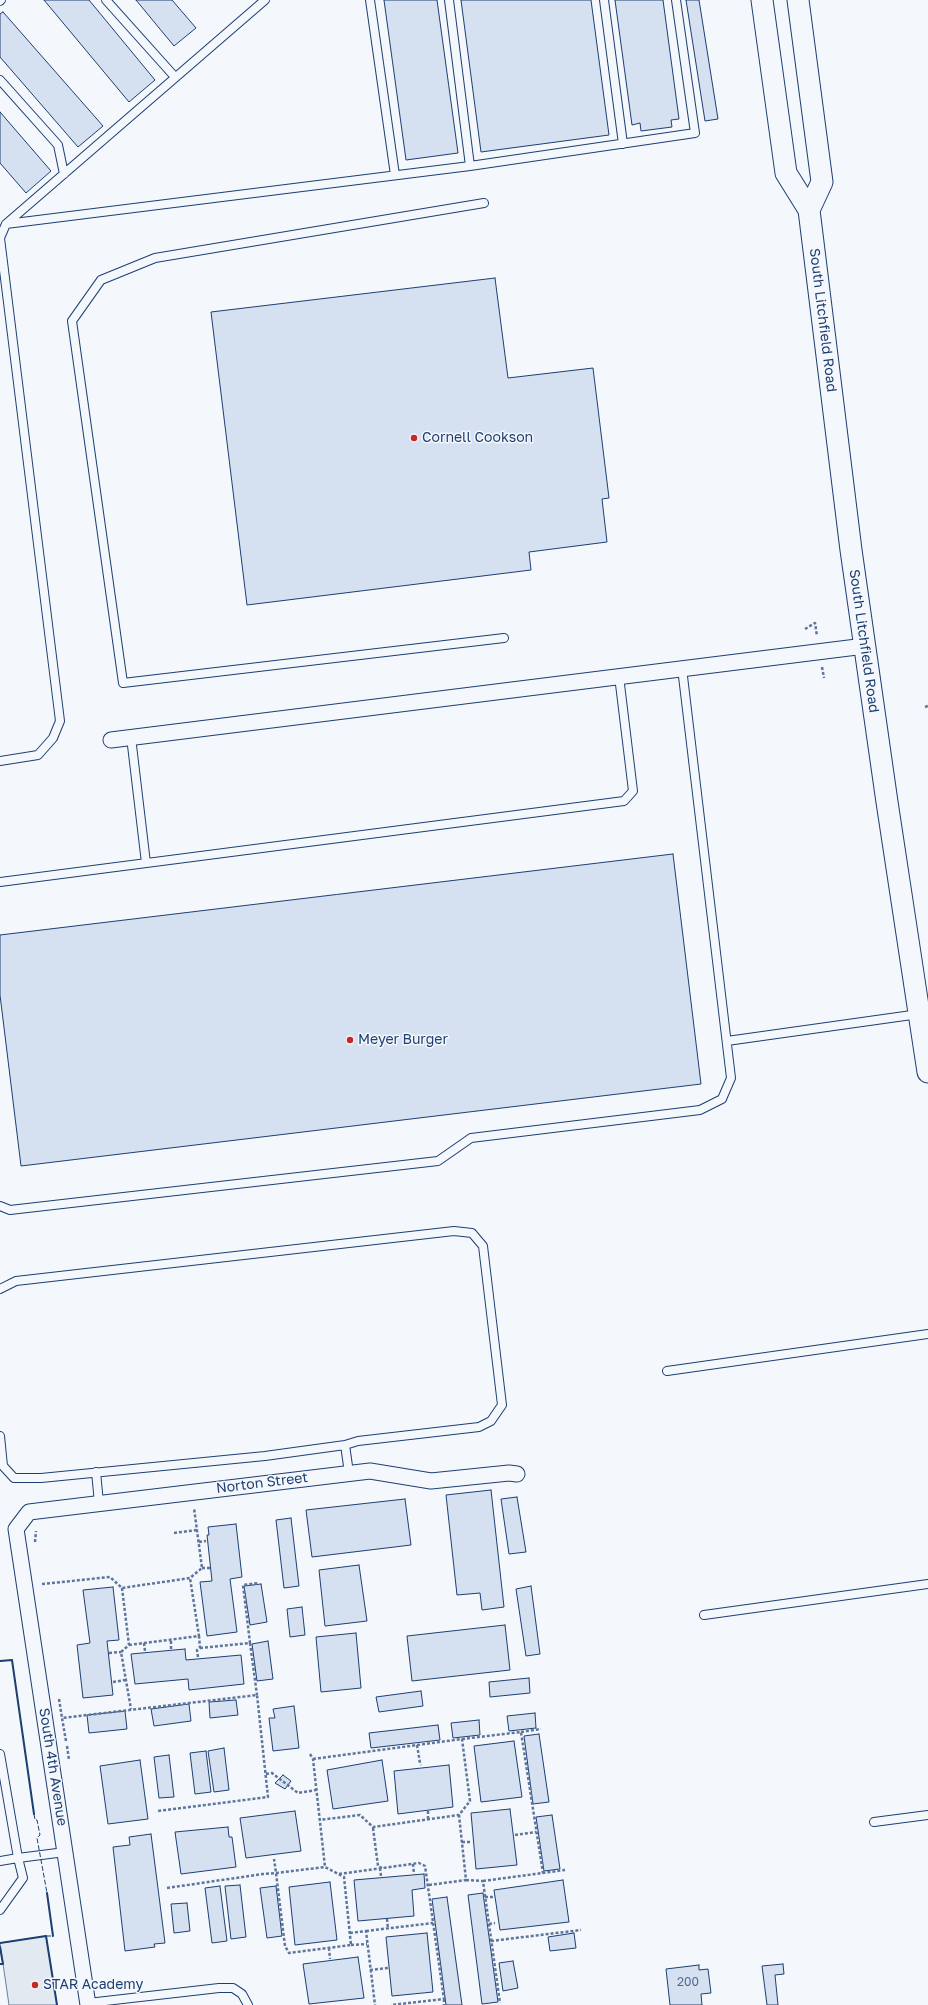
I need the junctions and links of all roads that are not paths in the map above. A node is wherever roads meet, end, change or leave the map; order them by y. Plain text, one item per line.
1 (106, 0) edge
2 (264, 0) edge
3 (370, 0) edge
4 (449, 0) edge
5 (604, 0) edge
6 (676, 0) edge
7 (762, 0) edge
8 (798, 0) edge
9 (175, 77) junction
10 (0, 80) edge
11 (623, 144) junction
12 (470, 166) junction
13 (786, 173) junction
14 (64, 174) junction
15 (395, 175) junction
16 (822, 182) junction
17 (484, 203) dead end
18 (809, 210) junction
19 (6, 224) junction
20 (0, 248) edge
21 (504, 638) dead end
22 (865, 646) junction
23 (682, 668) junction
24 (619, 676) junction
25 (131, 737) junction
26 (111, 740) dead end
27 (0, 761) edge
28 (146, 863) junction
29 (0, 882) edge
30 (919, 1014) junction
31 (727, 1041) junction
32 (928, 1072) edge
33 (0, 1206) edge
34 (0, 1289) edge
35 (928, 1334) edge
36 (667, 1371) dead end
37 (0, 1436) edge
38 (345, 1445) junction
39 (96, 1472) junction
40 (349, 1473) junction
41 (517, 1474) dead end
42 (98, 1503) junction
43 (16, 1530) joint
44 (928, 1584) edge
45 (704, 1615) dead end
46 (0, 1754) edge
47 (928, 1815) edge
48 (874, 1822) dead end
49 (65, 1852) junction
50 (18, 1858) junction
51 (0, 1861) edge
52 (0, 1910) edge
53 (88, 2004) edge
54 (248, 2005) edge

1 - 9 lane
2 - 9 lane
3 - 15 lane
4 - 12 lane
5 - 11 lane
6 - 11 lane
7 - 13 main road, South Litchfield Road
8 - 16 main road
9 - 14 lane
10 - 14 lane
11 - 12 lane
12 - 15 lane
13 - 16 main road
13 - 18 main road, South Litchfield Road
14 - 19 lane
15 - 19 lane
16 - 18 main road
17 - 21 lane
18 - 22 main road, South Litchfield Road
19 - 20 lane
20 - 27 lane
22 - 23 street
22 - 30 main road, South Litchfield Road
23 - 24 street
23 - 31 lane
24 - 25 street
24 - 28 lane
25 - 26 street
25 - 28 lane
28 - 29 lane
30 - 31 lane
30 - 32 main road, South Litchfield Road
31 - 33 lane
34 - 38 lane
35 - 36 lane
37 - 39 lane
38 - 39 lane
38 - 40 lane
39 - 42 lane
40 - 41 street, Norton Street
40 - 42 street, Norton Street
42 - 43 street, Norton Street
43 - 49 street, South 4th Avenue
44 - 45 lane
46 - 50 lane
47 - 48 lane
49 - 50 lane
49 - 53 street, South 4th Avenue
50 - 51 lane
50 - 52 lane
53 - 54 lane

